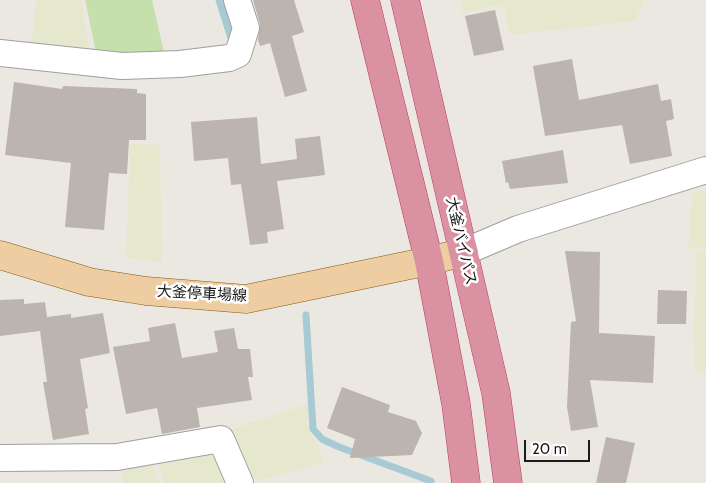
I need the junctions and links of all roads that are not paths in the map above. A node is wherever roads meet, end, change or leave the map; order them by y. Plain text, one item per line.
1 (237, 0) edge
2 (365, 0) edge
3 (405, 0) edge
4 (0, 53) edge
5 (706, 170) edge
6 (464, 252) junction
7 (0, 256) edge
8 (429, 261) junction
9 (0, 458) edge
10 (240, 483) edge
11 (466, 483) edge
12 (508, 483) edge

1 - 4 street
2 - 8 highway
3 - 6 highway, 大釜バイパス
5 - 6 street
6 - 8 main road, 大釜停車場線
6 - 12 highway, 大釜バイパス
7 - 8 main road, 大釜停車場線
8 - 11 highway
9 - 10 street

